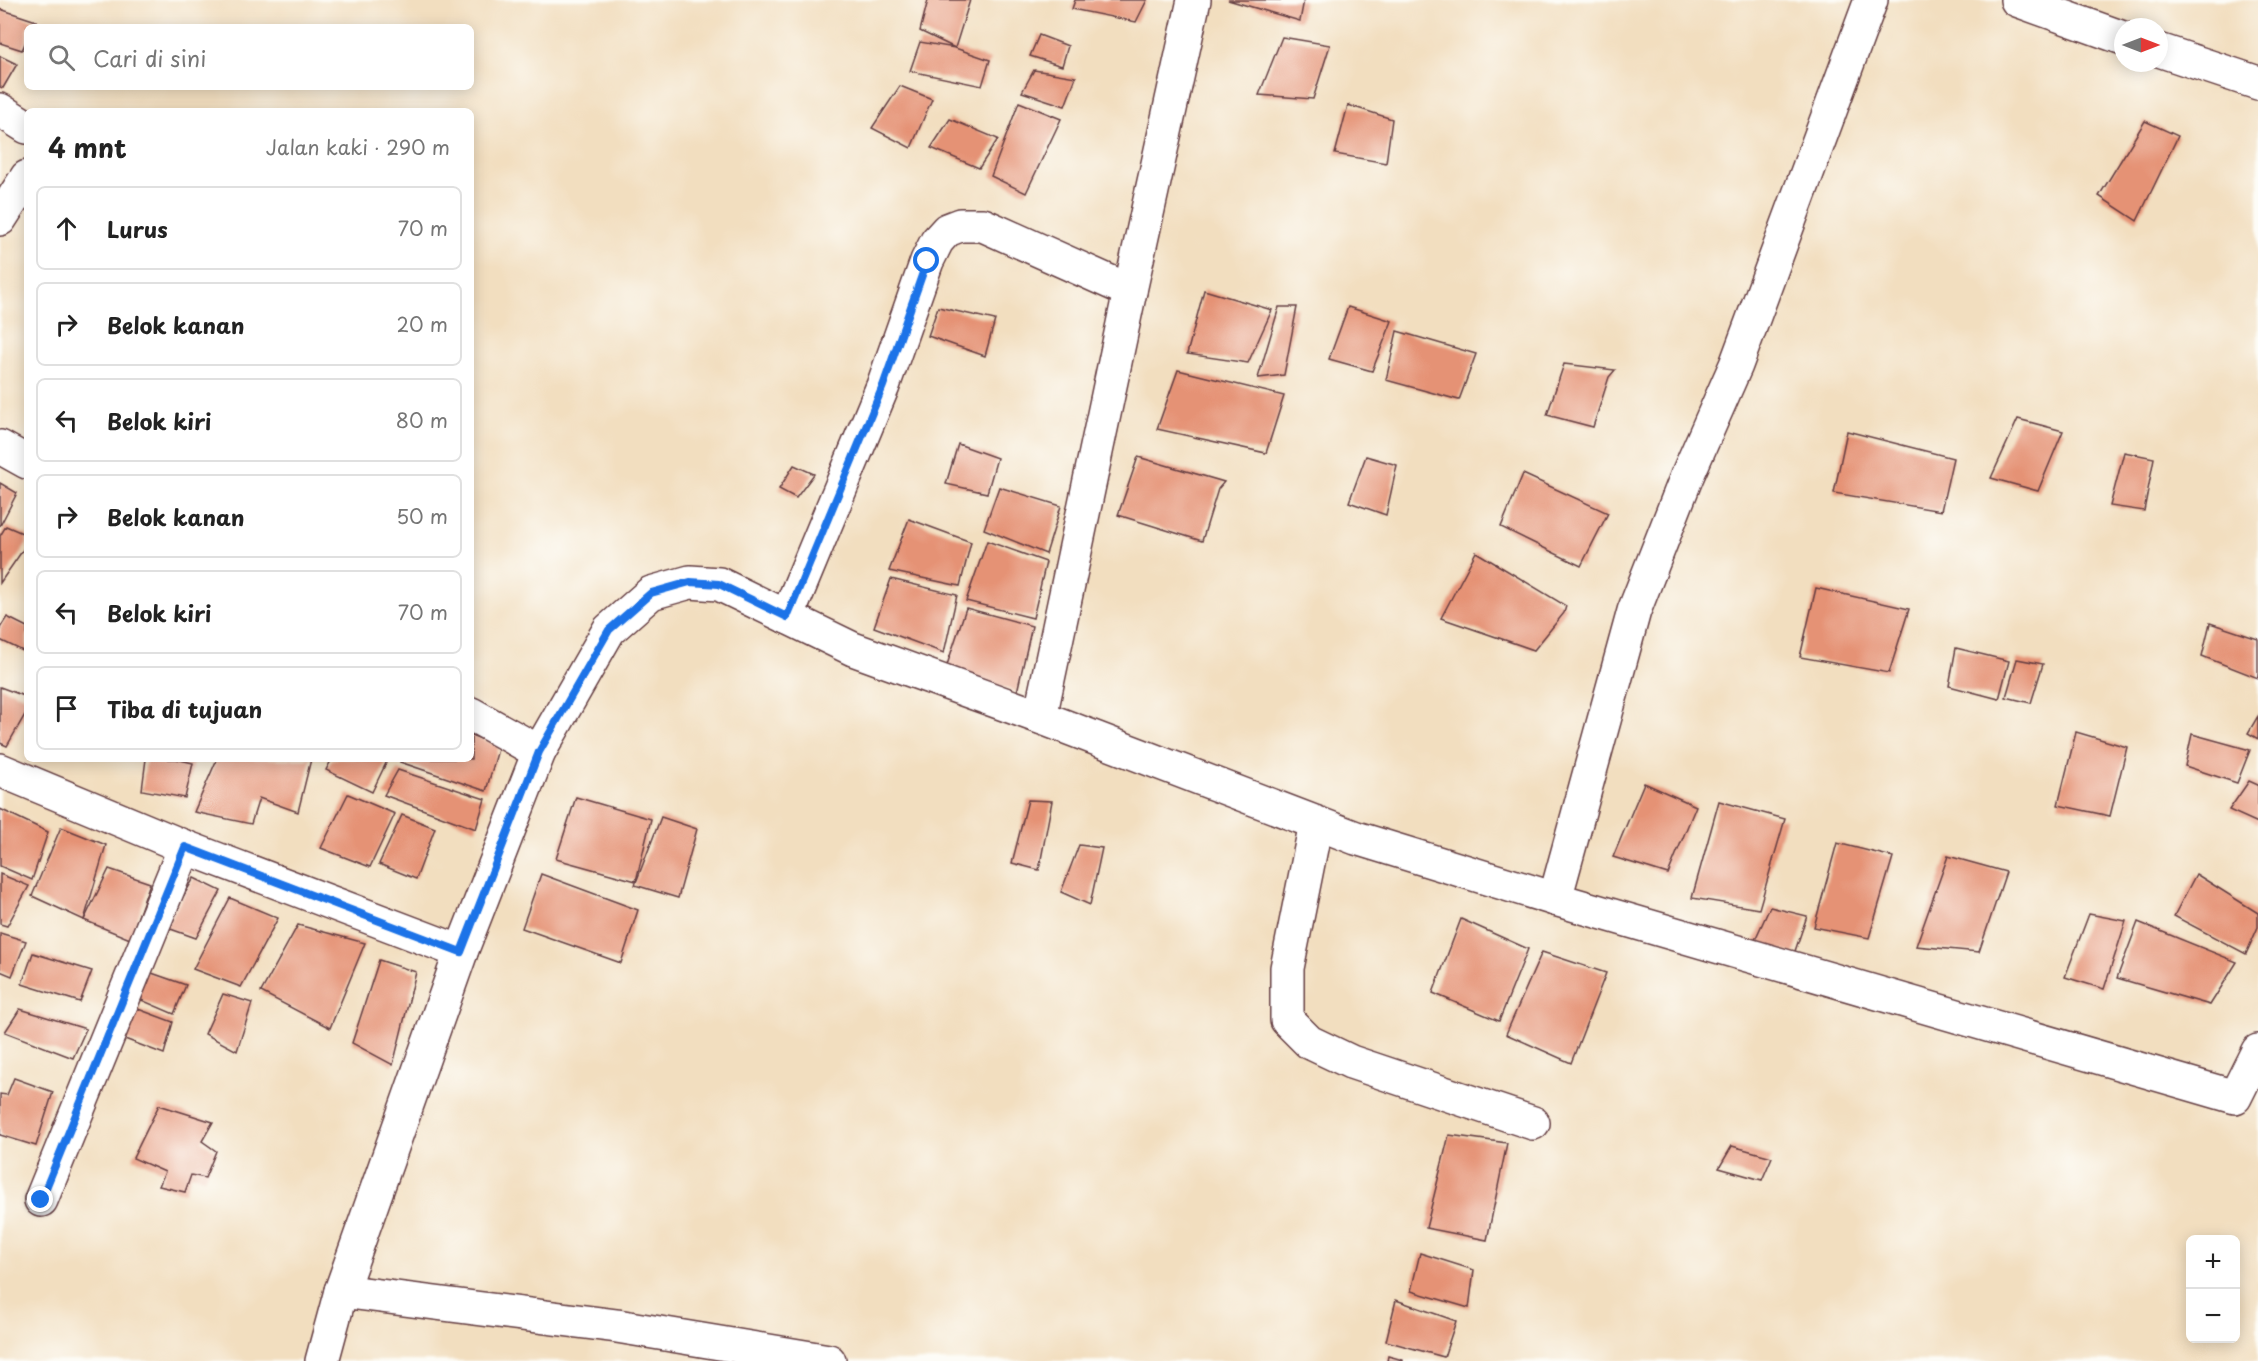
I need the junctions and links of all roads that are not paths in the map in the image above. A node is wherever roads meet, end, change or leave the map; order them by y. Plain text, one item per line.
1 (1194, 0) edge
2 (1871, 0) edge
3 (2017, 0) edge
4 (2114, 35) edge
5 (2168, 53) edge
6 (2258, 83) edge
7 (0, 110) edge
8 (24, 126) edge
9 (24, 182) edge
10 (0, 219) edge
11 (1130, 291) junction
12 (0, 447) edge
13 (24, 460) edge
14 (787, 617) junction
15 (474, 716) edge
16 (1040, 717) junction
17 (539, 752) junction
18 (0, 770) edge
19 (1316, 823) junction
20 (185, 847) junction
21 (1555, 899) junction
22 (461, 952) junction
23 (2258, 1051) edge
24 (2247, 1102) edge
25 (1533, 1123) dead end
26 (41, 1200) dead end
27 (341, 1291) junction
28 (322, 1361) edge
29 (829, 1361) edge

1 - 11 street
2 - 21 street
3 - 4 street
5 - 6 street
7 - 8 street
9 - 10 street
11 - 14 street
11 - 16 street
12 - 13 street
14 - 16 street
14 - 17 street
15 - 17 street
16 - 19 street
17 - 22 street
18 - 20 street
19 - 21 street
19 - 25 street
20 - 22 street
20 - 26 street
21 - 24 street
22 - 27 street
23 - 24 street
27 - 28 street
27 - 29 street

